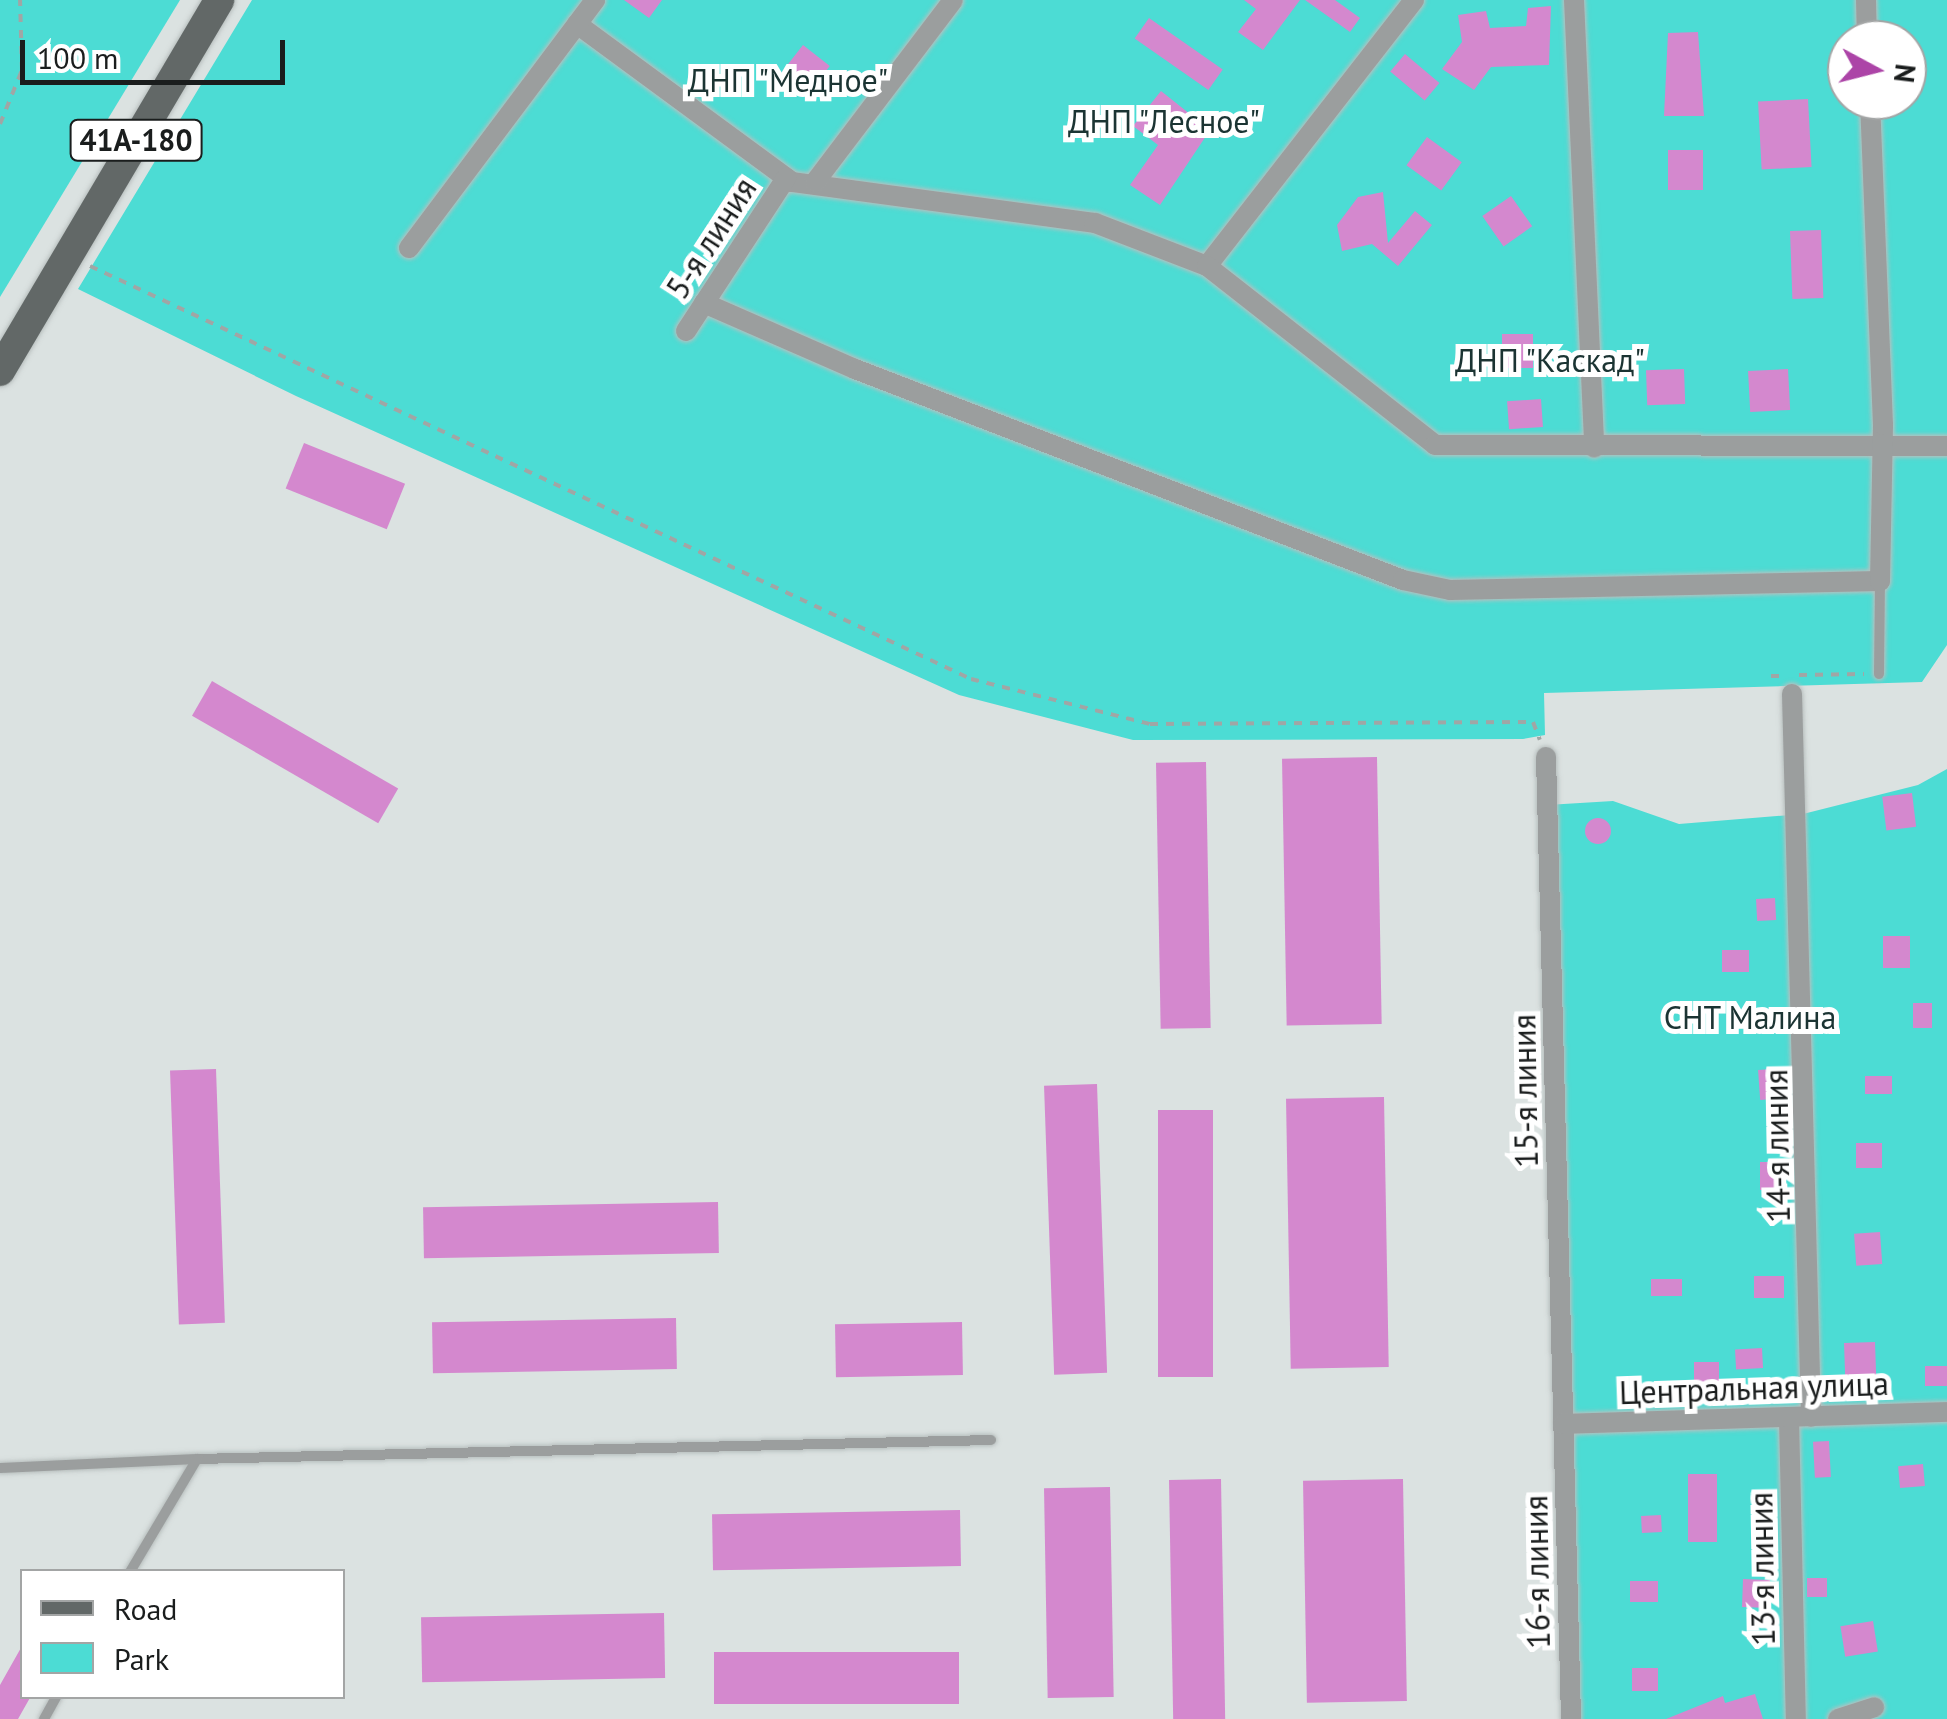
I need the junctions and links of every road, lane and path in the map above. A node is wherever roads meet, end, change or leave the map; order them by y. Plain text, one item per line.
1 (20, 0) edge
2 (219, 0) edge
3 (595, 0) edge
4 (953, 0) edge
5 (1414, 0) edge
6 (1574, 0) edge
7 (577, 24) junction
8 (1871, 120) edge
9 (0, 124) edge
10 (786, 178) junction
11 (815, 182) junction
12 (409, 248) dead end
13 (68, 255) junction
14 (1207, 266) junction
15 (704, 303) junction
16 (686, 331) dead end
17 (0, 372) edge
18 (1947, 446) edge
19 (1594, 448) junction
20 (1882, 448) junction
21 (1880, 581) junction
22 (1879, 674) joint
23 (1771, 676) dead end
24 (1792, 694) dead end
25 (1546, 757) joint
26 (1947, 1412) edge
27 (1812, 1417) junction
28 (1789, 1418) junction
29 (1564, 1424) junction
30 (991, 1440) dead end
31 (197, 1458) junction
32 (0, 1468) edge
33 (132, 1569) edge
34 (1874, 1708) dead end
35 (1570, 1719) edge
36 (1796, 1719) edge
37 (1838, 1719) edge

1 - 9 path
2 - 13 main road, 41А-180
3 - 7 street
4 - 11 street
5 - 14 street
6 - 19 street
7 - 10 street
7 - 12 street
8 - 20 street
10 - 11 street
10 - 15 street, 5-я линия
11 - 14 street
13 - 17 main road, 41А-180
13 - 25 path
14 - 19 street
15 - 16 street, 5-я линия
15 - 21 street
18 - 20 street
19 - 20 street
20 - 21 street
21 - 22 lane
22 - 23 path
24 - 27 street, 14-я линия
25 - 29 street, 15-я линия
26 - 27 street, Центральная улица
27 - 28 street, Центральная улица
28 - 29 street, Центральная улица
28 - 36 street, 13-я линия
29 - 35 street, 16-я линия
30 - 31 lane
31 - 32 lane
31 - 33 lane
34 - 37 street

